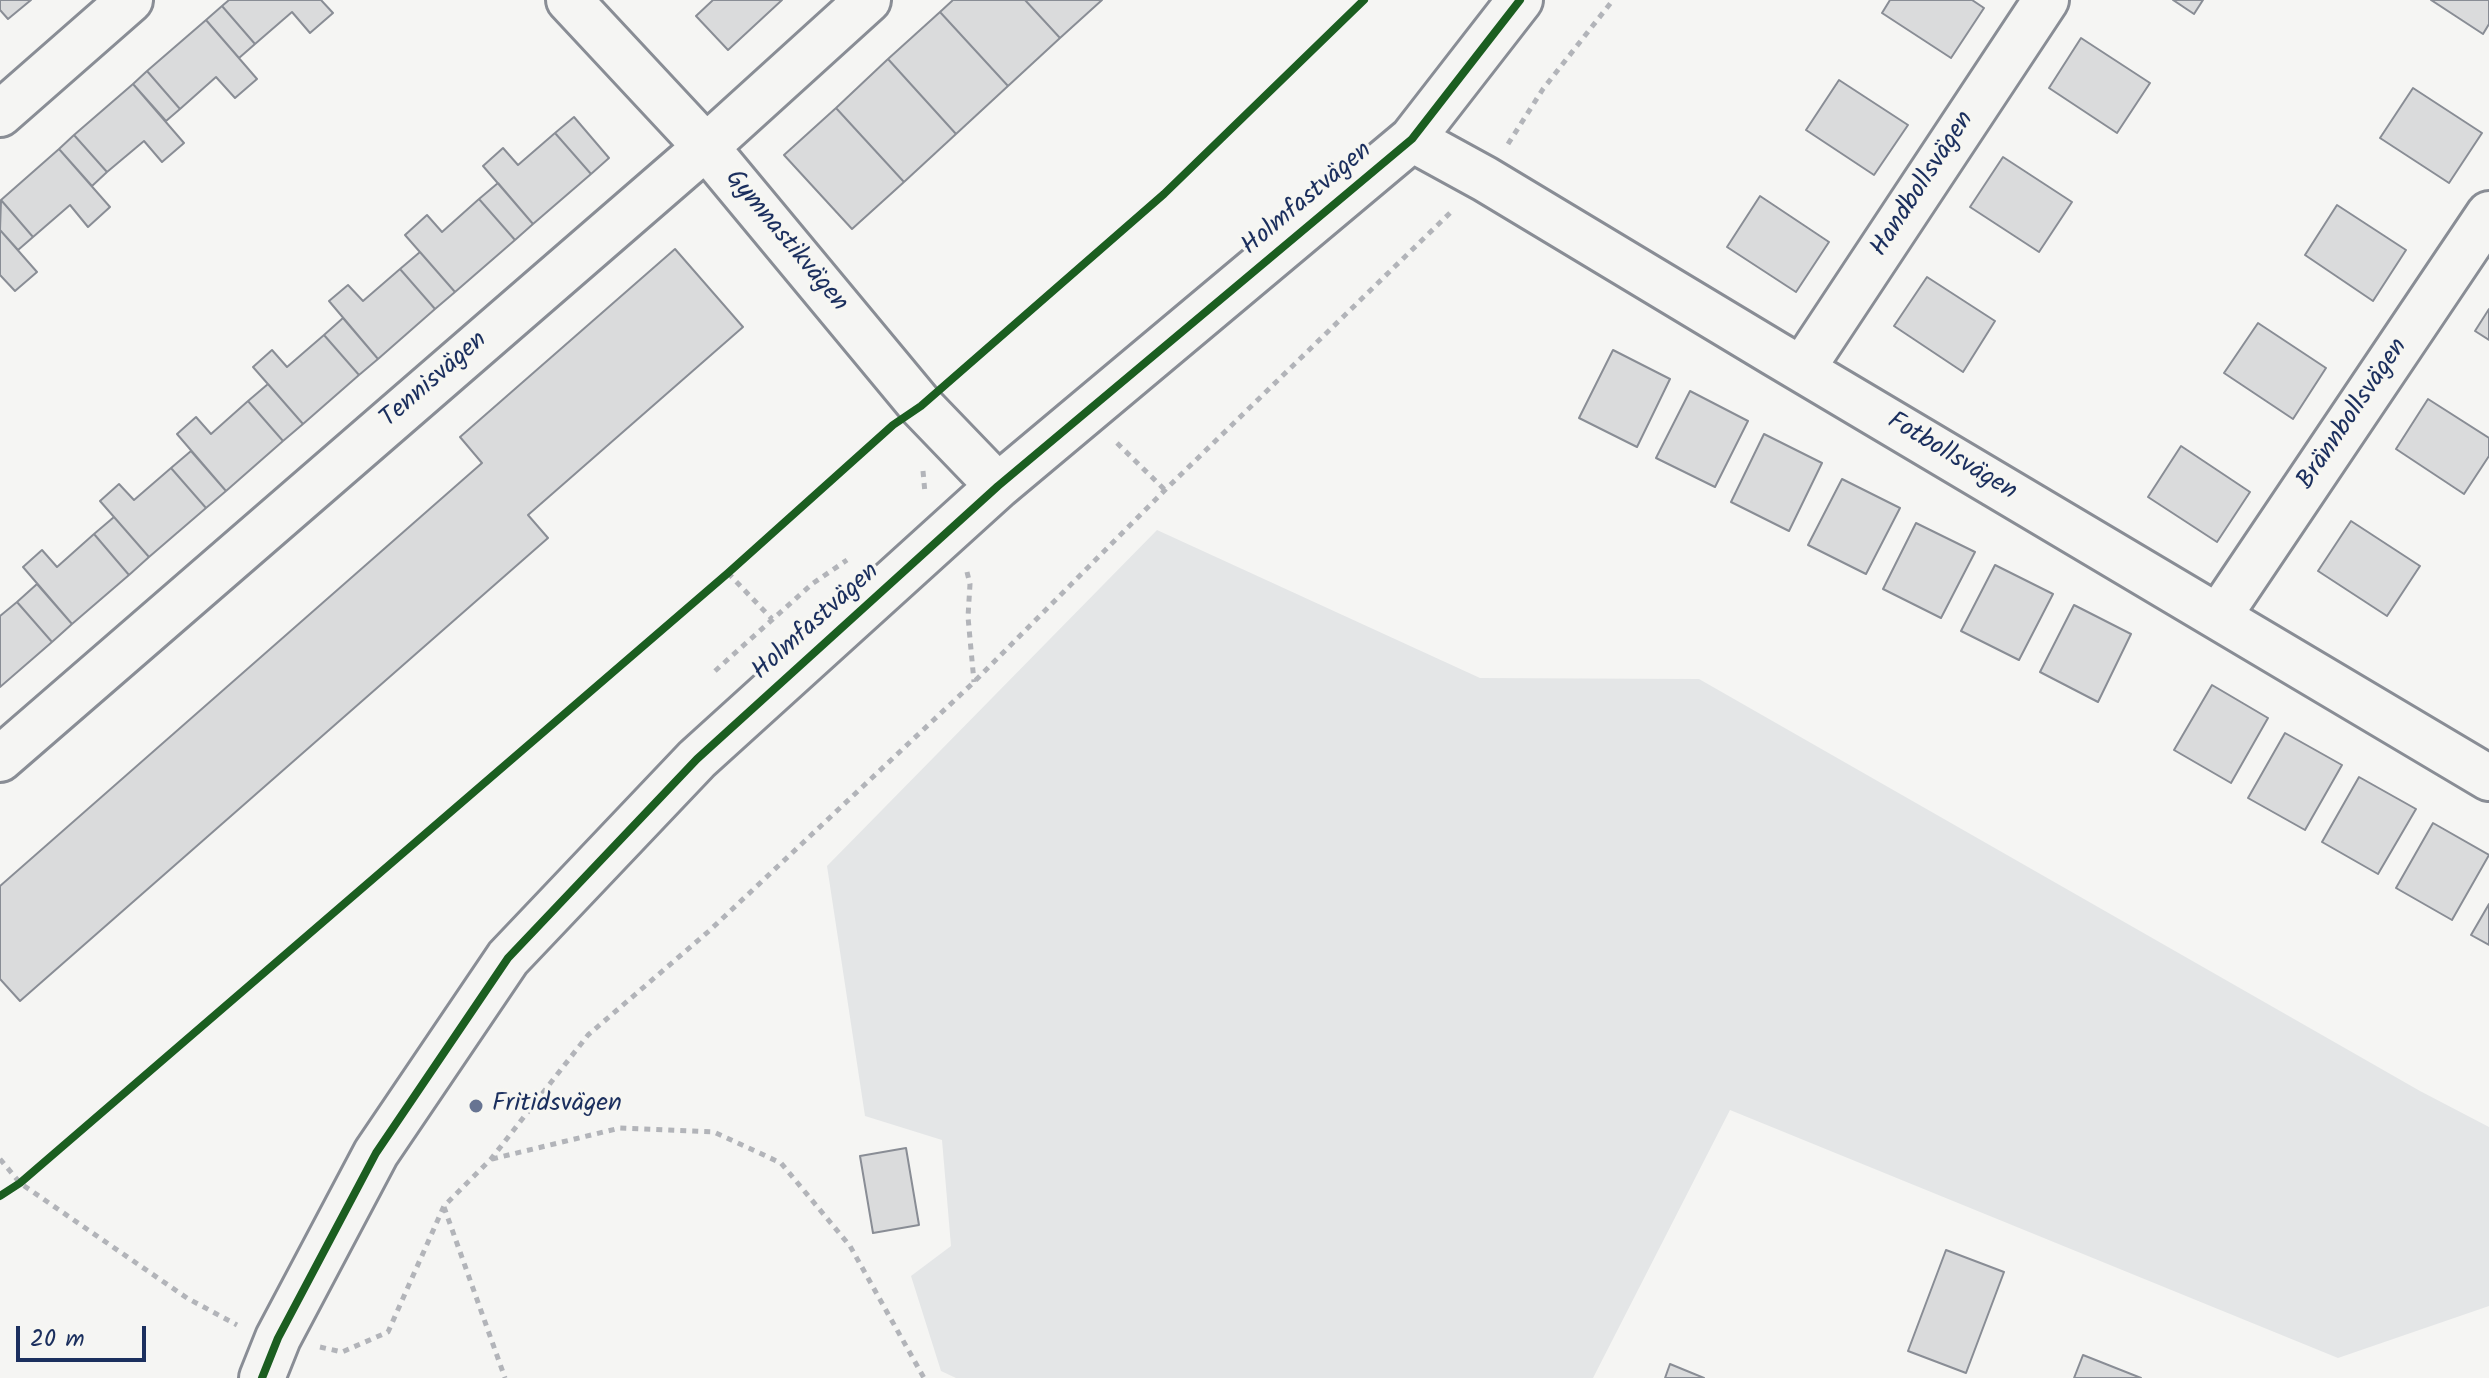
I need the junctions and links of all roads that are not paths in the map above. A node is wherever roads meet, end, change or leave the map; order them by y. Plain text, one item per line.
1 (130, 0) edge
2 (569, 0) edge
3 (868, 0) edge
4 (1520, 0) edge
5 (2046, 0) edge
6 (0, 114) edge
7 (1412, 139) junction
8 (706, 147) junction
9 (2489, 214) edge
10 (1802, 369) junction
11 (998, 486) junction
12 (2218, 617) junction
13 (0, 759) edge
14 (2489, 778) edge
15 (262, 1378) edge

1 - 6 street
2 - 8 street, Gymnastikvägen
3 - 8 street, Tennisvägen
4 - 7 street, Holmfastvägen
5 - 10 street, Handbollsvägen
7 - 10 street, Fotbollsvägen
7 - 11 street, Holmfastvägen
8 - 11 street, Gymnastikvägen
8 - 13 street, Tennisvägen
9 - 12 street, Brännbollsvägen
10 - 12 street, Fotbollsvägen
11 - 15 street, Holmfastvägen
12 - 14 street, Fotbollsvägen

